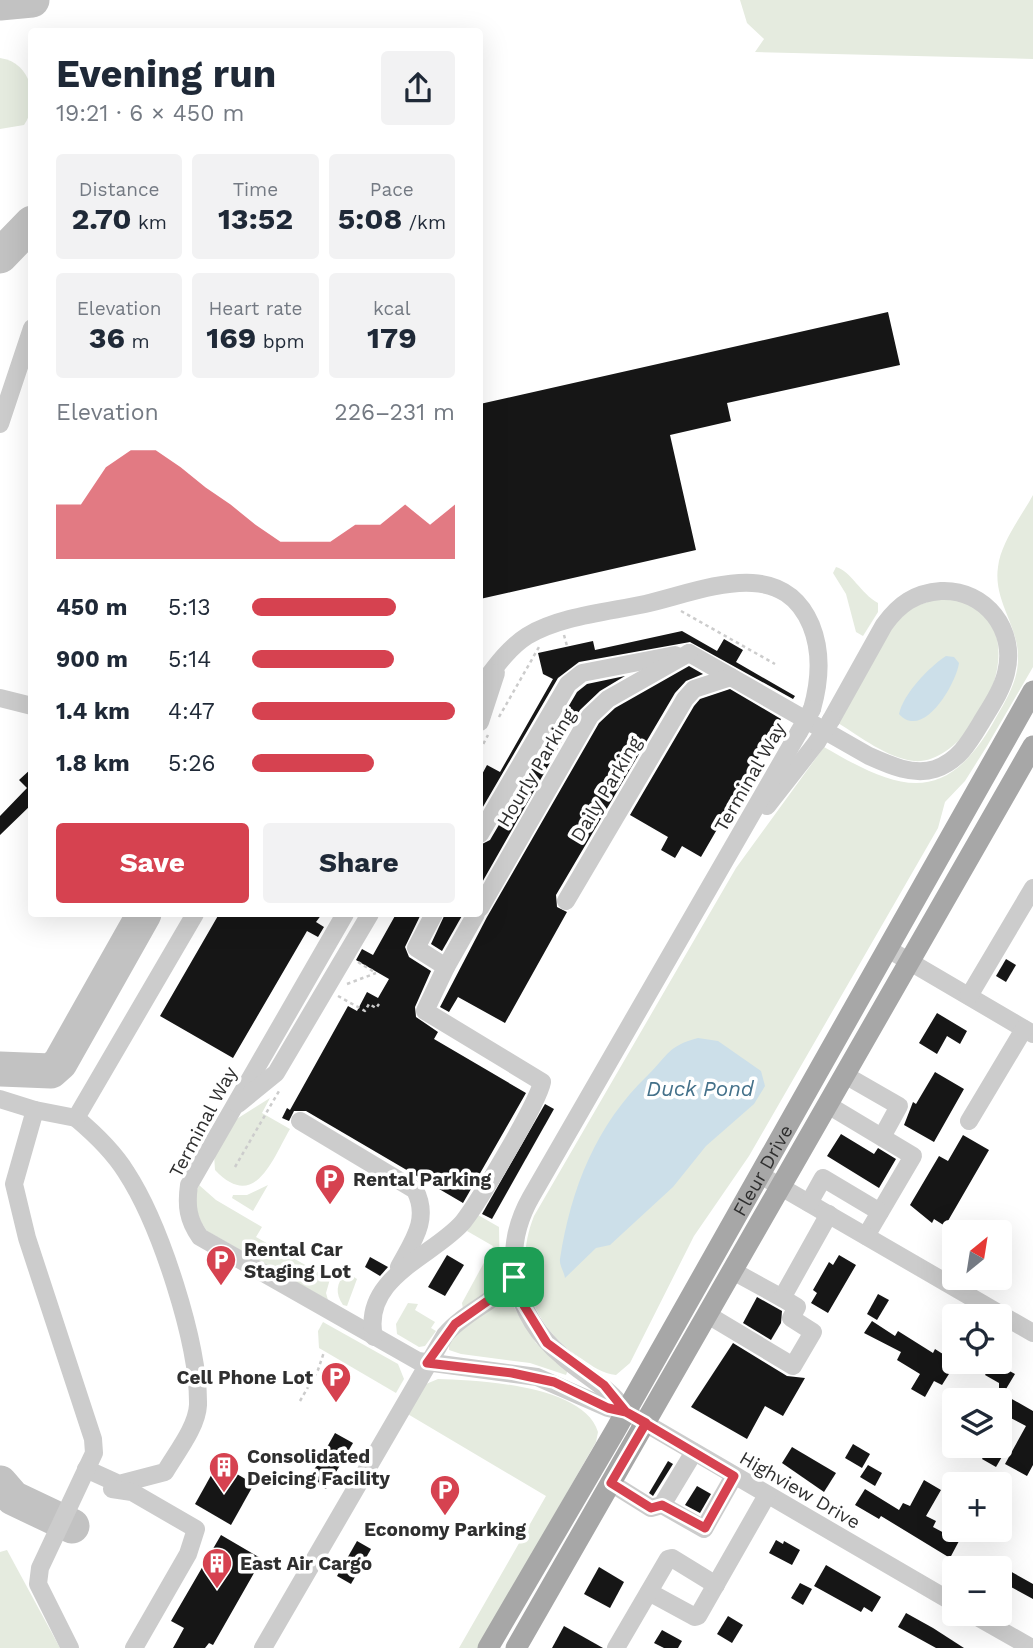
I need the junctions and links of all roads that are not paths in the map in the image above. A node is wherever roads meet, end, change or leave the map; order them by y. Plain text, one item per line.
1 (28, 340) edge
2 (0, 424) edge
3 (689, 653) junction
4 (499, 663) junction
5 (731, 677) junction
6 (483, 683) edge
7 (1033, 691) edge
8 (0, 698) edge
9 (28, 705) edge
10 (483, 713) edge
11 (1033, 746) edge
12 (483, 829) edge
13 (734, 847) junction
14 (510, 853) junction
15 (483, 886) edge
16 (1033, 888) edge
17 (566, 901) dead end
18 (483, 902) edge
19 (193, 917) edge
20 (343, 917) edge
21 (368, 917) edge
22 (432, 917) edge
23 (465, 917) edge
24 (474, 917) edge
25 (888, 949) junction
26 (910, 962) junction
27 (446, 967) junction
28 (970, 996) junction
29 (1028, 1031) edge
30 (845, 1075) junction
31 (0, 1099) edge
32 (828, 1104) junction
33 (233, 1106) junction
34 (36, 1110) junction
35 (75, 1118) junction
36 (300, 1121) dead end
37 (969, 1121) dead end
38 (881, 1137) junction
39 (759, 1175) junction
40 (781, 1186) junction
41 (809, 1203) junction
42 (880, 1212) junction
43 (829, 1214) junction
44 (866, 1236) junction
45 (733, 1271) junction
46 (395, 1273) junction
47 (514, 1277) junction
48 (782, 1298) junction
49 (708, 1315) junction
50 (1033, 1333) edge
51 (374, 1337) junction
52 (427, 1363) junction
53 (626, 1412) junction
54 (646, 1423) junction
55 (694, 1452) junction
56 (85, 1473) junction
57 (734, 1476) junction
58 (611, 1483) junction
59 (766, 1495) junction
60 (662, 1505) junction
61 (716, 1585) junction
62 (649, 1592) junction
63 (942, 1596) edge
64 (993, 1626) edge
65 (503, 1645) edge
66 (70, 1648) edge
67 (134, 1648) edge
68 (263, 1648) edge
69 (616, 1648) edge
70 (1032, 1648) edge

1 - 2 street
3 - 5 street
3 - 12 street
3 - 14 street, Hourly Parking
4 - 6 street, Terminal Way
4 - 10 street
4 - 13 street, Terminal Way, bridge
5 - 13 street, bridge
5 - 17 street, Daily Parking
7 - 25 main road, Fleur Drive
8 - 9 street
11 - 26 main road, Fleur Drive
13 - 47 street, Terminal Way
14 - 15 street
14 - 18 street, Hourly Parking
16 - 28 street
19 - 35 street
20 - 33 street, Terminal Way
21 - 33 street
22 - 27 street
23 - 27 street
24 - 27 street
25 - 26 street
25 - 39 main road, Fleur Drive
26 - 28 street
26 - 30 main road, Fleur Drive
27 - 46 street
28 - 29 street
29 - 37 street
30 - 32 main road, Fleur Drive
30 - 38 street
31 - 34 street
32 - 38 street
32 - 40 main road, Fleur Drive
33 - 51 street, Terminal Way
34 - 35 street
34 - 56 street
35 - 56 street
36 - 46 street
38 - 42 street
39 - 40 street
39 - 53 main road, Fleur Drive
40 - 41 street
40 - 45 main road, Fleur Drive
41 - 42 street
41 - 43 street
42 - 44 street
43 - 44 street
43 - 48 street
44 - 50 street
45 - 48 street
45 - 49 main road, Fleur Drive
46 - 51 street
47 - 52 street
47 - 53 street, Terminal Way
48 - 49 street
49 - 54 main road, Fleur Drive
51 - 52 street, Terminal Way
52 - 53 street, Terminal Way
52 - 68 street
53 - 54 street, Highview Drive
53 - 65 main road, Fleur Drive
54 - 55 street, Highview Drive
54 - 58 main road, Fleur Drive
55 - 57 street, Highview Drive
55 - 60 street
56 - 66 street
56 - 67 street
57 - 59 street, Highview Drive
57 - 60 street
58 - 60 street
58 - 65 main road, Fleur Drive
59 - 61 street
59 - 63 street, Highview Drive
61 - 62 street
61 - 62 street
62 - 69 street
64 - 70 street

